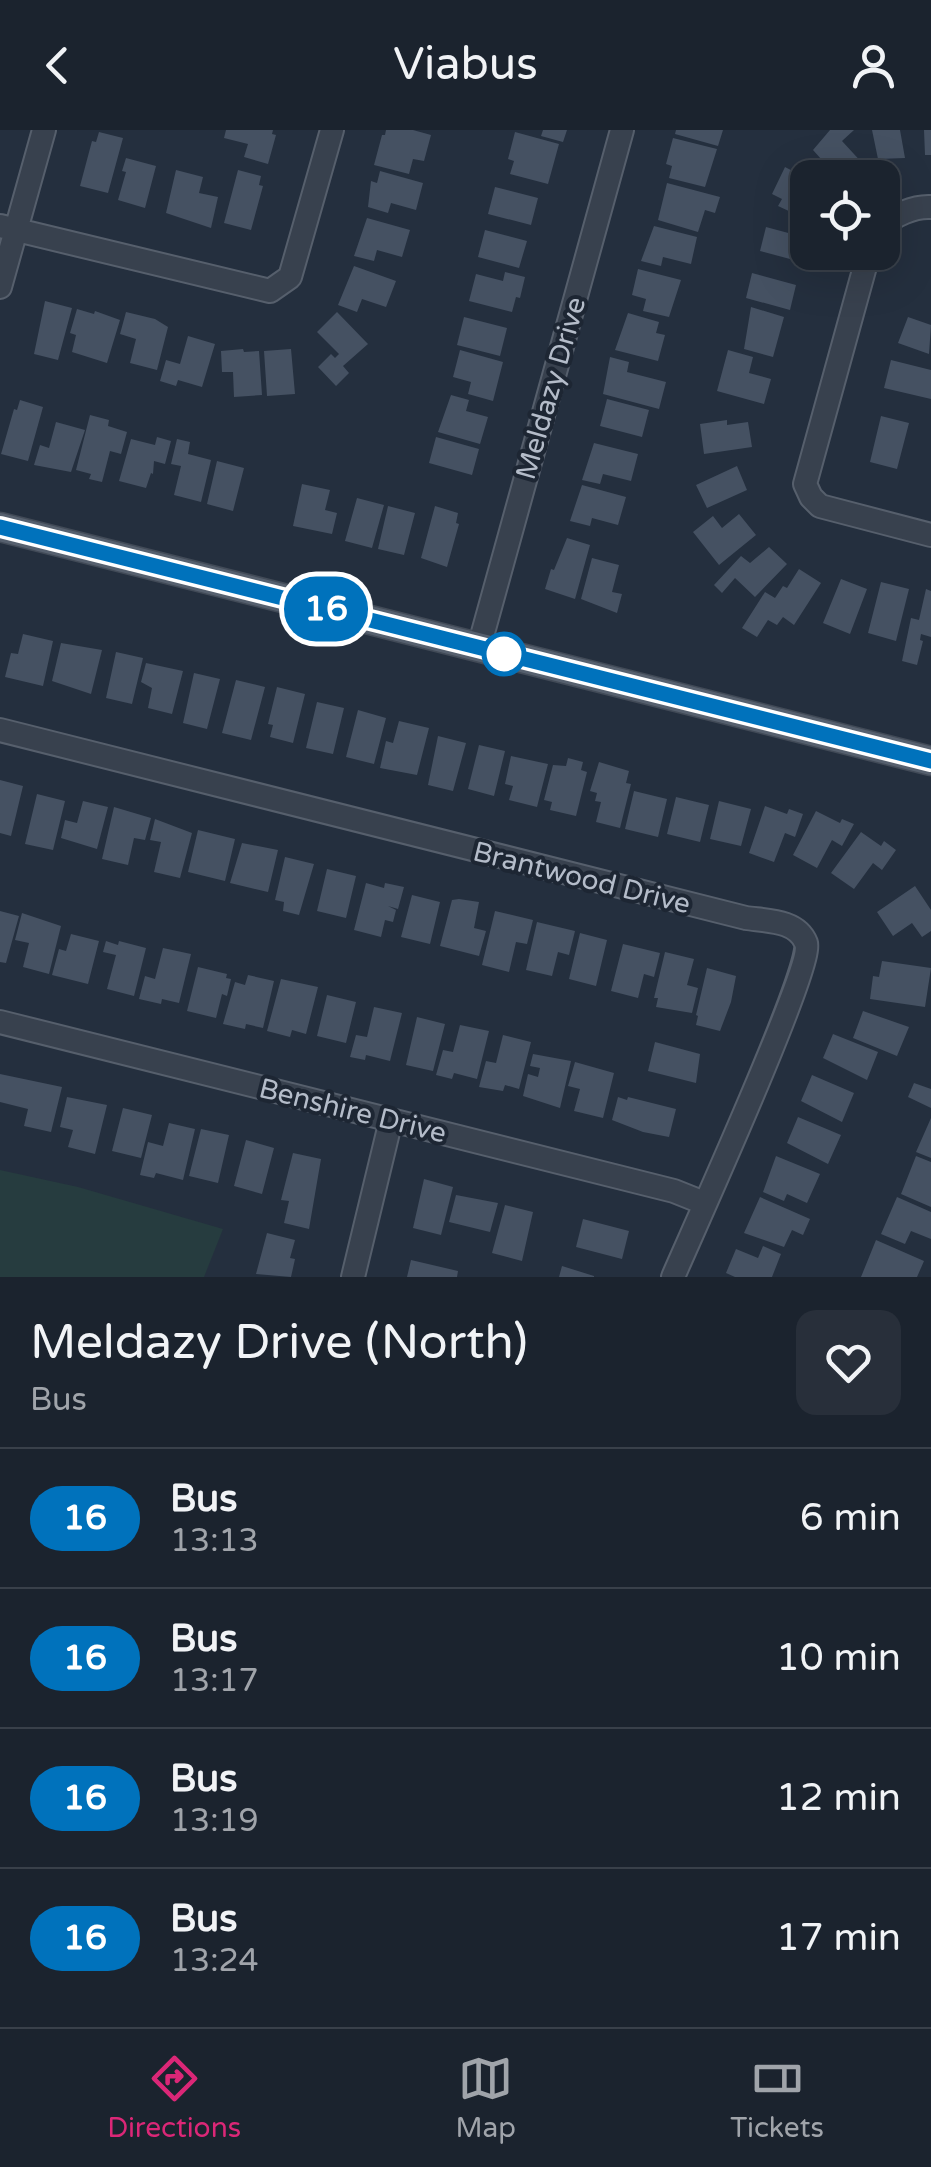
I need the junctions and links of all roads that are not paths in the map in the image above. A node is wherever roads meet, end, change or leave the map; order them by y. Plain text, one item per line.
1 (44, 130) edge
2 (332, 130) edge
3 (622, 130) edge
4 (931, 206) edge
5 (900, 215) edge
6 (8, 228) edge
7 (864, 270) edge
8 (0, 287) edge
9 (0, 526) edge
10 (931, 535) edge
11 (478, 647) junction
12 (0, 730) edge
13 (931, 761) edge
14 (0, 1022) edge
15 (391, 1120) junction
16 (704, 1203) junction
17 (353, 1277) edge
18 (673, 1277) edge

1 - 6 street
2 - 6 street
3 - 11 street, Meldazy Drive
4 - 5 street
6 - 8 street
7 - 10 street
9 - 11 main road
11 - 13 main road
12 - 16 street, Brantwood Drive
14 - 15 street, Benshire Drive
15 - 16 street, Benshire Drive
15 - 17 street
16 - 18 street, Brantwood Drive

